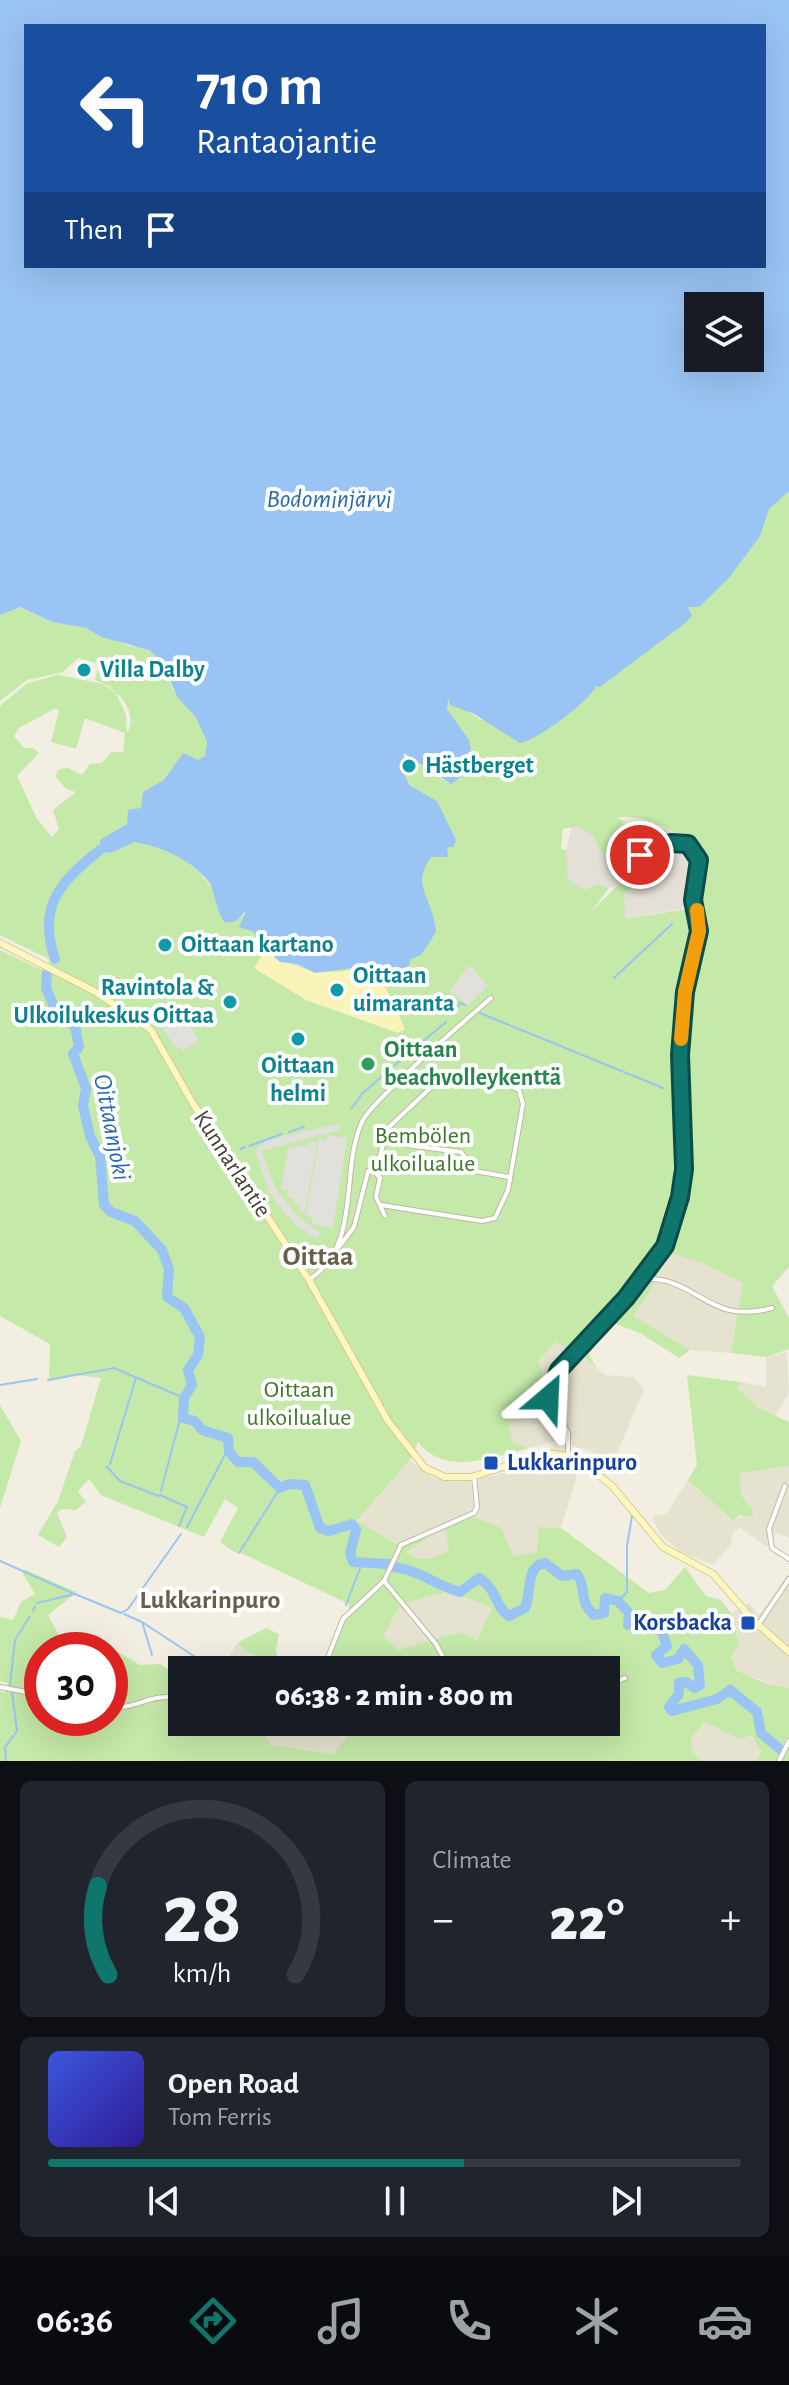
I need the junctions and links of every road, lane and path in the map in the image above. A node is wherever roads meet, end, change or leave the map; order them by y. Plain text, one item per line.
1 (640, 855) dead end
2 (0, 943) edge
3 (491, 998) dead end
4 (385, 1136) junction
5 (375, 1172) junction
6 (510, 1178) junction
7 (381, 1205) junction
8 (385, 1216) dead end
9 (337, 1249) junction
10 (642, 1279) junction
11 (309, 1280) junction
12 (772, 1308) dead end
13 (568, 1453) junction
14 (474, 1476) junction
15 (785, 1486) dead end
16 (789, 1559) edge
17 (789, 1579) edge
18 (384, 1581) junction
19 (758, 1625) junction
20 (789, 1652) edge
21 (329, 1656) edge
22 (442, 1656) edge
23 (625, 1678) dead end
24 (620, 1680) edge
25 (0, 1687) edge
26 (24, 1692) edge
27 (168, 1695) edge
28 (128, 1705) edge
29 (789, 1741) edge
30 (779, 1761) edge

1 - 10 street
2 - 11 main road, Kunnarlantie
3 - 9 street
4 - 5 street
4 - 6 street
4 - 6 street
5 - 7 street
5 - 9 street
6 - 7 street
7 - 8 street
9 - 11 street
10 - 12 street
10 - 13 street
11 - 14 main road, Kunnarlantie
13 - 14 main road, Kunnarlantie
13 - 19 main road
14 - 18 street
15 - 16 street
17 - 19 street
18 - 21 street
18 - 22 street
19 - 20 main road
23 - 24 street
25 - 26 street
27 - 28 street
29 - 30 street

